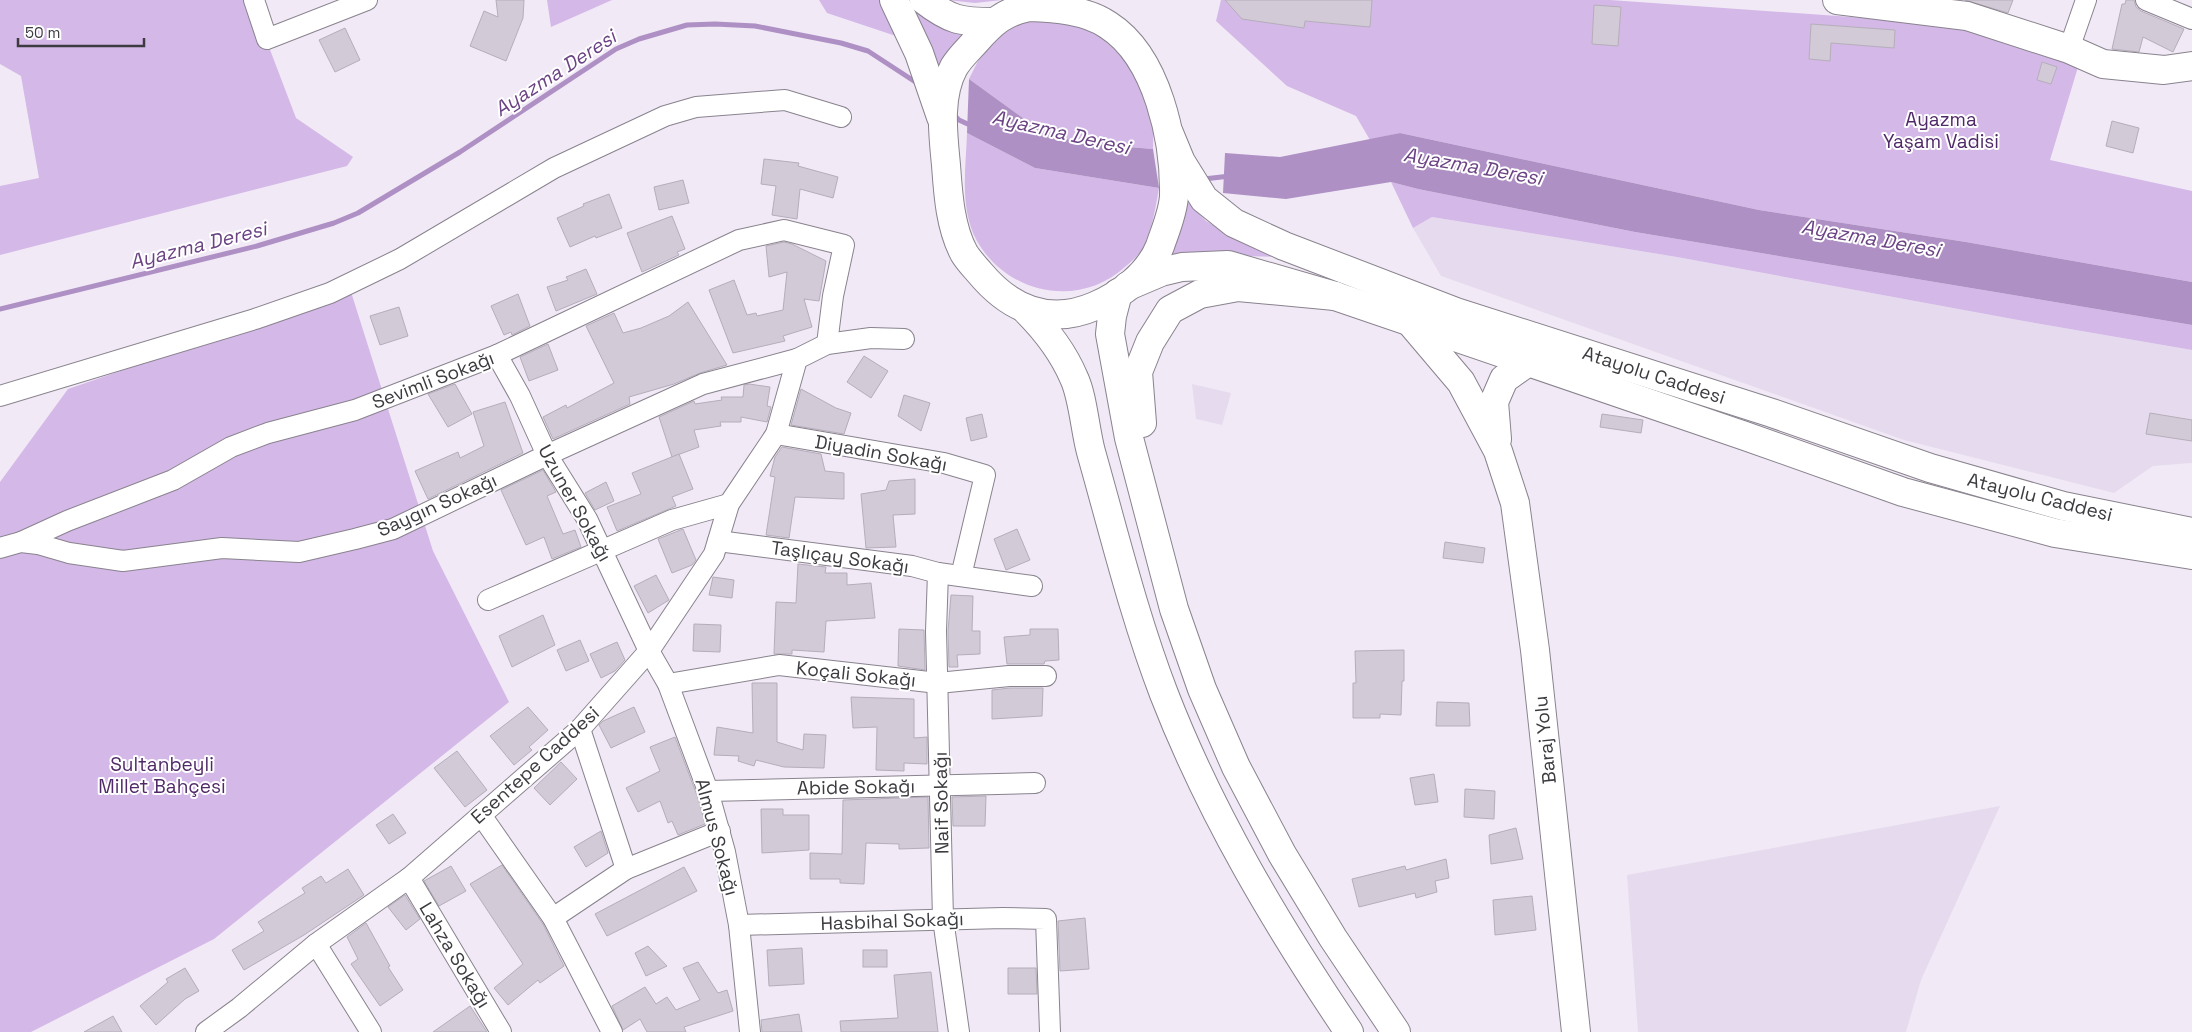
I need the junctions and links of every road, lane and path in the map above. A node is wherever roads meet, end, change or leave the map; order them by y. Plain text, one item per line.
1 (254, 0) edge
2 (367, 0) edge
3 (894, 0) edge
4 (924, 0) edge
5 (1837, 0) edge
6 (2086, 0) edge
7 (2146, 0) edge
8 (1968, 8) edge
9 (1011, 11) edge
10 (1103, 12) edge
11 (2192, 19) edge
12 (2069, 49) junction
13 (2192, 66) edge
14 (842, 117) dead end
15 (942, 118) junction
16 (1169, 132) junction
17 (1123, 290) junction
18 (1335, 296) junction
19 (1026, 310) junction
20 (1411, 323) junction
21 (904, 339) dead end
22 (827, 344) junction
23 (497, 355) junction
24 (797, 359) junction
25 (1528, 362) junction
26 (0, 396) edge
27 (776, 434) junction
28 (1498, 451) junction
29 (547, 455) junction
30 (729, 504) junction
31 (2192, 532) edge
32 (718, 541) junction
33 (21, 542) junction
34 (0, 548) edge
35 (602, 550) junction
36 (2192, 555) edge
37 (938, 573) junction
38 (961, 576) junction
39 (1032, 586) dead end
40 (488, 600) dead end
41 (1174, 609) junction
42 (650, 652) junction
43 (1046, 676) dead end
44 (938, 683) junction
45 (668, 684) junction
46 (580, 729) junction
47 (1034, 783) dead end
48 (940, 785) junction
49 (708, 791) junction
50 (482, 815) junction
51 (720, 831) junction
52 (626, 868) junction
53 (409, 878) junction
54 (552, 918) junction
55 (944, 919) junction
56 (739, 925) junction
57 (316, 944) junction
58 (218, 1028) edge
59 (371, 1032) edge
60 (501, 1032) edge
61 (612, 1032) edge
62 (750, 1032) edge
63 (959, 1032) edge
64 (1050, 1032) edge
65 (1349, 1032) edge
66 (1396, 1032) edge
67 (1576, 1032) edge

1 - 2 street
3 - 15 main road
4 - 9 main road
5 - 8 main road
6 - 12 street
7 - 11 street
8 - 12 main road
9 - 10 main road
9 - 15 main road
10 - 16 main road
12 - 13 main road
14 - 26 street
15 - 19 main road
16 - 17 main road
16 - 31 main road, Atayolu Caddesi
17 - 18 main road, Atayolu Caddesi
17 - 19 main road, Atayolu Caddesi
17 - 41 main road
18 - 20 main road, Atayolu Caddesi
18 - 41 main road
19 - 65 main road
20 - 25 main road, Atayolu Caddesi
20 - 28 main road, Baraj Yolu
21 - 22 street
22 - 23 street, Sevimli Sokağı
22 - 24 street
23 - 29 street, Uzuner Sokağı
23 - 33 street, Sevimli Sokağı
24 - 27 street, Esentepe Caddesi
24 - 29 street, Saygın Sokağı
25 - 28 main road, Baraj Yolu
25 - 36 main road, Atayolu Caddesi
27 - 30 street, Esentepe Caddesi
27 - 38 street, Diyadin Sokağı
28 - 67 main road, Baraj Yolu
29 - 33 street, Saygın Sokağı
29 - 35 street, Uzuner Sokağı
30 - 32 street, Esentepe Caddesi
30 - 35 street
32 - 37 street, Taşlıçay Sokağı
32 - 42 street, Esentepe Caddesi
33 - 34 street, Saygın Sokağı
35 - 40 street
35 - 42 street, Uzuner Sokağı
37 - 38 street, Taşlıçay Sokağı
37 - 44 street, Naif Sokağı
38 - 39 street, Taşlıçay Sokağı
41 - 66 main road
42 - 45 street, Almus Sokağı
42 - 46 street, Esentepe Caddesi
43 - 44 street, Koçali Sokağı
44 - 45 street, Koçali Sokağı
44 - 48 street, Naif Sokağı
45 - 49 street, Almus Sokağı
46 - 50 street, Esentepe Caddesi
46 - 52 street
47 - 48 street, Abide Sokağı
48 - 49 street, Abide Sokağı
48 - 55 street, Naif Sokağı
49 - 51 street, Almus Sokağı
50 - 53 street, Esentepe Caddesi
50 - 54 street
51 - 52 street
51 - 56 street, Almus Sokağı
52 - 54 street
53 - 57 street, Esentepe Caddesi
53 - 60 street, Lahza Sokağı
54 - 61 street
55 - 56 street, Hasbihal Sokağı
55 - 63 street, Naif Sokağı
55 - 64 street, Hasbihal Sokağı
56 - 62 street, Almus Sokağı
57 - 58 street, Esentepe Caddesi
57 - 59 street

